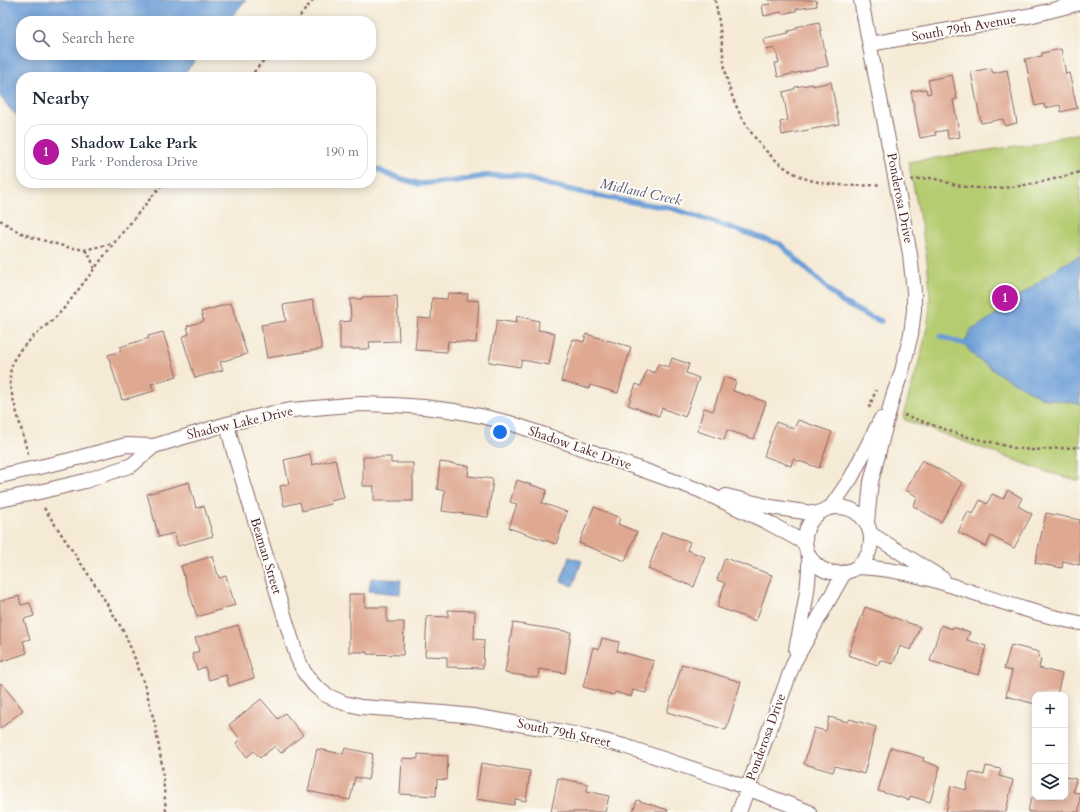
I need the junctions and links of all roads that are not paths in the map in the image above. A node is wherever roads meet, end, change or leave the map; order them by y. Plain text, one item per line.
1 (862, 0) edge
2 (1080, 3) edge
3 (870, 44) junction
4 (893, 396) junction
5 (227, 424) junction
6 (154, 446) junction
7 (0, 476) edge
8 (699, 490) junction
9 (0, 500) edge
10 (831, 507) junction
11 (818, 514) junction
12 (869, 528) junction
13 (807, 549) junction
14 (858, 567) junction
15 (844, 573) junction
16 (953, 585) junction
17 (1080, 623) edge
18 (794, 662) junction
19 (314, 685) joint
20 (748, 788) junction
21 (739, 812) edge
22 (809, 812) edge

1 - 3 street, Ponderosa Drive
2 - 3 street, South 79th Avenue
3 - 4 street, Ponderosa Drive
4 - 10 street, Ponderosa Drive
4 - 12 street, Ponderosa Drive
5 - 6 street, Shadow Lake Drive
5 - 8 street, Shadow Lake Drive
5 - 19 street, Beaman Street
6 - 7 street, Shadow Lake Drive
6 - 9 street, Shadow Lake Drive
8 - 11 street, Shadow Lake Drive
8 - 13 street, Shadow Lake Drive
10 - 11 street
10 - 12 street
11 - 13 street
12 - 14 street
12 - 16 street
13 - 15 street
13 - 18 street, Ponderosa Drive
14 - 15 street
14 - 16 street
15 - 18 street, Ponderosa Drive
16 - 17 street
18 - 20 street, Ponderosa Drive
19 - 20 street, South 79th Street
20 - 21 street, Ponderosa Drive
20 - 22 street, South 79th Street

